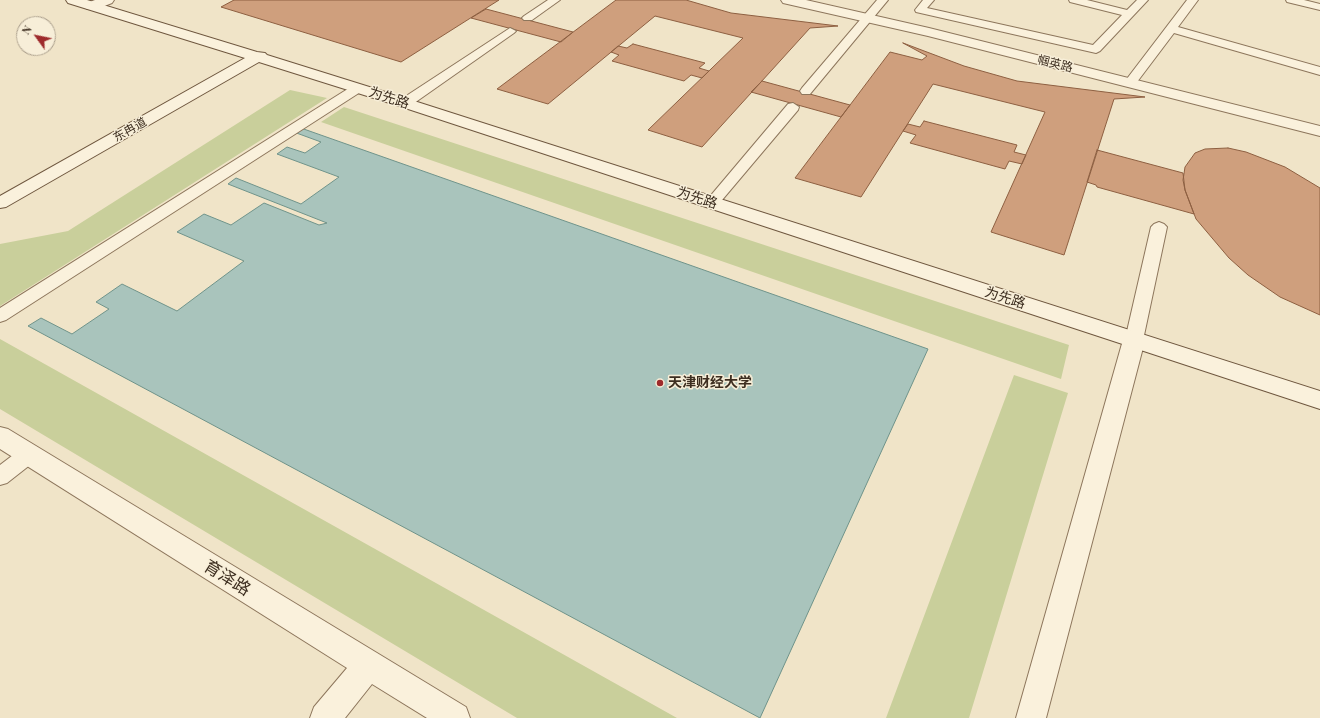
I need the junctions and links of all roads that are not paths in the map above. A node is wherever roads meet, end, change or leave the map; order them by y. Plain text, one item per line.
1 (73, 0) edge
2 (555, 0) edge
3 (788, 0) edge
4 (883, 0) edge
5 (929, 0) edge
6 (1074, 0) edge
7 (1143, 0) edge
8 (1193, 0) edge
9 (1291, 0) edge
10 (100, 3) edge
11 (1320, 7) edge
12 (1130, 14) junction
13 (528, 18) dead end
14 (868, 18) junction
15 (1171, 29) junction
16 (510, 31) dead end
17 (260, 56) junction
18 (1320, 71) edge
19 (1130, 83) junction
20 (358, 88) junction
21 (806, 91) dead end
22 (405, 103) junction
23 (793, 107) dead end
24 (1320, 131) edge
25 (0, 203) edge
26 (712, 203) junction
27 (1159, 227) dead end
28 (0, 316) edge
29 (1134, 340) junction
30 (1320, 400) edge
31 (0, 436) edge
32 (28, 456) junction
33 (0, 477) edge
34 (369, 665) junction
35 (325, 718) edge
36 (455, 718) edge
37 (1031, 718) edge

1 - 10 street, 为先路
2 - 13 lane
3 - 14 street, 帼英路
4 - 14 lane
5 - 12 lane
6 - 12 lane
7 - 12 lane
8 - 15 lane
9 - 11 lane
10 - 17 street, 为先路
14 - 19 street, 帼英路
14 - 21 lane
15 - 18 lane
15 - 19 lane
16 - 22 lane
17 - 20 street, 为先路
17 - 25 street, 东冉道
19 - 24 street, 帼英路
20 - 22 street, 为先路
20 - 28 lane
22 - 26 street, 为先路
23 - 26 lane
26 - 29 street, 为先路
27 - 29 lane
29 - 30 street, 为先路
29 - 37 street
31 - 32 street, 育泽路
32 - 33 lane
32 - 34 street, 育泽路
34 - 35 street
34 - 36 street, 育泽路

